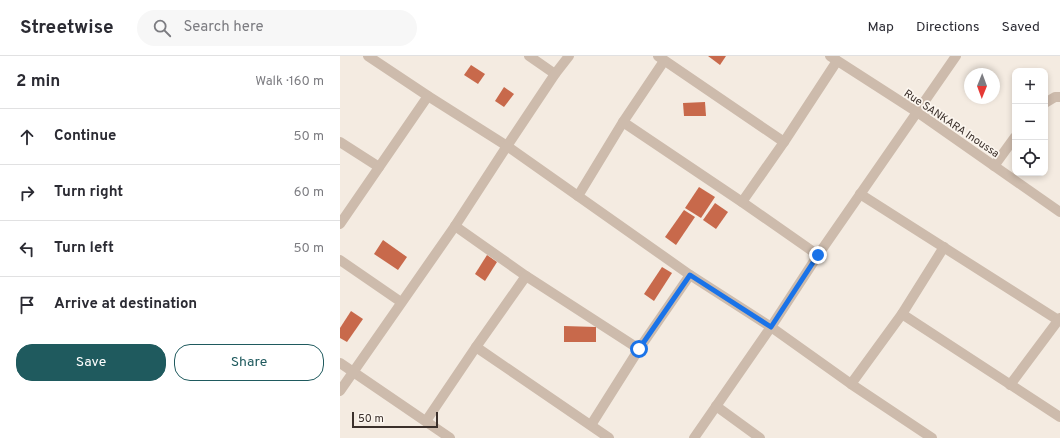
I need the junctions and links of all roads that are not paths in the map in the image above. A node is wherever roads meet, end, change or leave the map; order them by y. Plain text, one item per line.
1 (368, 56) edge
2 (529, 56) edge
3 (569, 56) edge
4 (956, 56) edge
5 (661, 58) edge
6 (834, 59) edge
7 (555, 74) junction
8 (428, 96) junction
9 (1060, 97) edge
10 (1048, 101) edge
11 (917, 112) junction
12 (623, 122) junction
13 (1013, 140) edge
14 (340, 142) edge
15 (784, 142) junction
16 (507, 146) junction
17 (994, 166) junction
18 (379, 167) junction
19 (860, 194) junction
20 (578, 196) junction
21 (742, 202) junction
22 (1060, 212) edge
23 (340, 224) edge
24 (455, 226) junction
25 (944, 247) junction
26 (818, 255) junction
27 (340, 260) edge
28 (690, 275) junction
29 (526, 276) junction
30 (401, 302) junction
31 (902, 314) junction
32 (1059, 319) edge
33 (771, 327) junction
34 (476, 347) junction
35 (639, 349) junction
36 (340, 363) edge
37 (353, 372) junction
38 (851, 384) junction
39 (1010, 385) junction
40 (340, 391) edge
41 (716, 406) junction
42 (1060, 418) edge
43 (426, 421) junction
44 (591, 425) junction
45 (450, 438) edge
46 (609, 438) edge
47 (694, 438) edge
48 (760, 438) edge
49 (932, 438) edge

1 - 8 street
2 - 7 street
3 - 7 street
4 - 11 street
5 - 12 street
5 - 15 street
6 - 11 street, Rue SANKARA Inoussa
6 - 15 street
7 - 16 street
8 - 16 street
8 - 18 street
9 - 10 street
11 - 17 street, Rue SANKARA Inoussa
11 - 19 street
12 - 20 street
12 - 21 street
13 - 17 street
14 - 18 street
15 - 21 street
16 - 20 street
16 - 24 street
17 - 22 street, Rue SANKARA Inoussa
18 - 23 street
19 - 25 street
19 - 26 street
20 - 28 street
21 - 26 street
24 - 29 street
24 - 30 street
25 - 31 street
25 - 32 street
26 - 33 street
27 - 30 street
28 - 33 street
28 - 35 street
29 - 34 street
29 - 35 street
30 - 37 street
31 - 38 street
31 - 39 street
32 - 39 street
33 - 38 street
33 - 41 street
34 - 43 street
34 - 44 street
35 - 44 street
36 - 37 street
37 - 40 street
37 - 43 street
38 - 49 street
39 - 42 street
41 - 47 street
41 - 48 street
43 - 45 street
44 - 46 street

